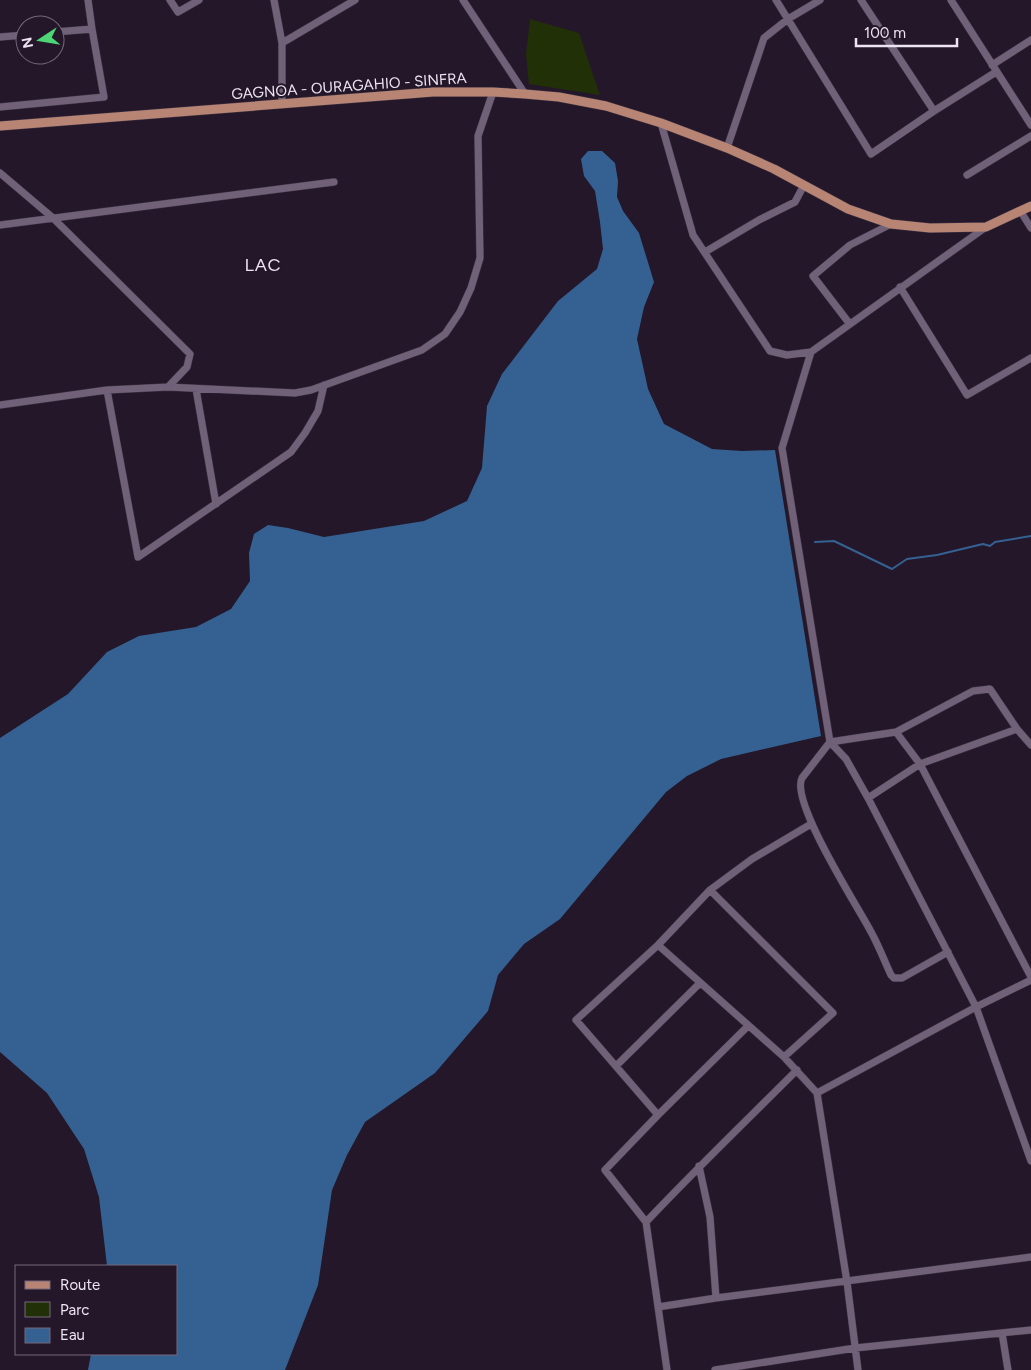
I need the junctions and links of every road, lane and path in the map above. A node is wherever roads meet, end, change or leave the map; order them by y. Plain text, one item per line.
1 (88, 0) edge
2 (170, 0) edge
3 (199, 0) edge
4 (274, 0) edge
5 (355, 0) edge
6 (463, 0) edge
7 (776, 0) edge
8 (820, 0) edge
9 (861, 0) edge
10 (955, 1) edge
11 (788, 19) junction
12 (92, 29) junction
13 (65, 31) edge
14 (15, 36) edge
15 (0, 37) edge
16 (1031, 40) edge
17 (282, 43) junction
18 (992, 65) junction
19 (996, 72) junction
20 (493, 92) junction
21 (525, 94) junction
22 (282, 103) junction
23 (0, 107) edge
24 (934, 111) junction
25 (661, 123) junction
26 (1031, 124) edge
27 (0, 126) edge
28 (1031, 136) edge
29 (727, 148) junction
30 (0, 173) edge
31 (967, 175) dead end
32 (334, 182) dead end
33 (804, 186) junction
34 (1031, 206) edge
35 (1021, 212) junction
36 (53, 218) junction
37 (890, 224) junction
38 (0, 226) edge
39 (986, 227) junction
40 (1031, 228) edge
41 (704, 252) junction
42 (900, 287) junction
43 (849, 323) junction
44 (811, 352) junction
45 (1031, 358) edge
46 (324, 385) junction
47 (168, 387) junction
48 (196, 389) junction
49 (107, 390) junction
50 (0, 405) edge
51 (216, 504) junction
52 (1017, 729) junction
53 (896, 732) junction
54 (830, 742) junction
55 (1031, 746) edge
56 (920, 764) junction
57 (868, 798) junction
58 (811, 824) junction
59 (710, 890) junction
60 (658, 945) junction
61 (948, 952) junction
62 (1031, 978) edge
63 (700, 983) junction
64 (976, 1007) junction
65 (748, 1026) junction
66 (784, 1057) junction
67 (616, 1066) junction
68 (797, 1070) junction
69 (817, 1093) junction
70 (658, 1115) junction
71 (1031, 1160) edge
72 (699, 1166) junction
73 (646, 1222) junction
74 (1031, 1257) edge
75 (847, 1282) junction
76 (716, 1298) junction
77 (658, 1307) junction
78 (1031, 1330) edge
79 (1002, 1333) junction
80 (855, 1348) junction
81 (667, 1370) edge
82 (714, 1370) edge
83 (858, 1370) edge
84 (1008, 1370) edge

1 - 12 street
2 - 3 street
4 - 17 street
5 - 17 street
6 - 21 street
7 - 11 street
8 - 11 street
9 - 24 street
10 - 18 street
11 - 24 street
11 - 29 street
12 - 13 street
12 - 23 street
14 - 15 street
16 - 18 street
17 - 22 street
18 - 19 street
19 - 24 street
19 - 26 street
20 - 21 main road, GAGNOA - OURAGAHIO - SINFRA
20 - 22 main road, GAGNOA - OURAGAHIO - SINFRA
20 - 46 street
21 - 25 main road, GAGNOA - OURAGAHIO - SINFRA
22 - 27 main road, GAGNOA - OURAGAHIO - SINFRA
25 - 29 main road, GAGNOA - OURAGAHIO - SINFRA
25 - 41 street
28 - 31 street
29 - 33 main road, GAGNOA - OURAGAHIO - SINFRA
30 - 36 street
32 - 36 street
33 - 37 main road, GAGNOA - OURAGAHIO - SINFRA
33 - 41 street
34 - 35 main road, GAGNOA - OURAGAHIO - SINFRA
35 - 39 main road, GAGNOA - OURAGAHIO - SINFRA
35 - 40 street
36 - 38 street
36 - 47 street
37 - 39 main road, GAGNOA - OURAGAHIO - SINFRA
37 - 43 street
39 - 42 street
41 - 44 street
42 - 43 street
42 - 45 street
43 - 44 street
44 - 54 street
46 - 48 street
46 - 51 street
47 - 48 street
47 - 49 street
48 - 51 street
49 - 50 street
49 - 51 street
52 - 53 street
52 - 55 street
52 - 56 street
53 - 54 street
53 - 56 street
54 - 57 street
54 - 58 street
56 - 57 street
56 - 62 street
57 - 61 street
58 - 59 street
58 - 61 street
59 - 60 street
59 - 66 street
60 - 63 street
60 - 67 street
61 - 64 street
62 - 64 street
63 - 65 street
63 - 67 street
64 - 69 street
64 - 71 street
65 - 66 street
65 - 70 street
66 - 68 street
67 - 70 street
68 - 69 street
68 - 72 street
69 - 75 street
70 - 73 street
72 - 73 street
72 - 76 street
73 - 77 street
74 - 75 street
75 - 76 street
75 - 80 street
76 - 77 street
77 - 81 street
78 - 79 street
79 - 80 street
79 - 84 street
80 - 82 street
80 - 83 street

